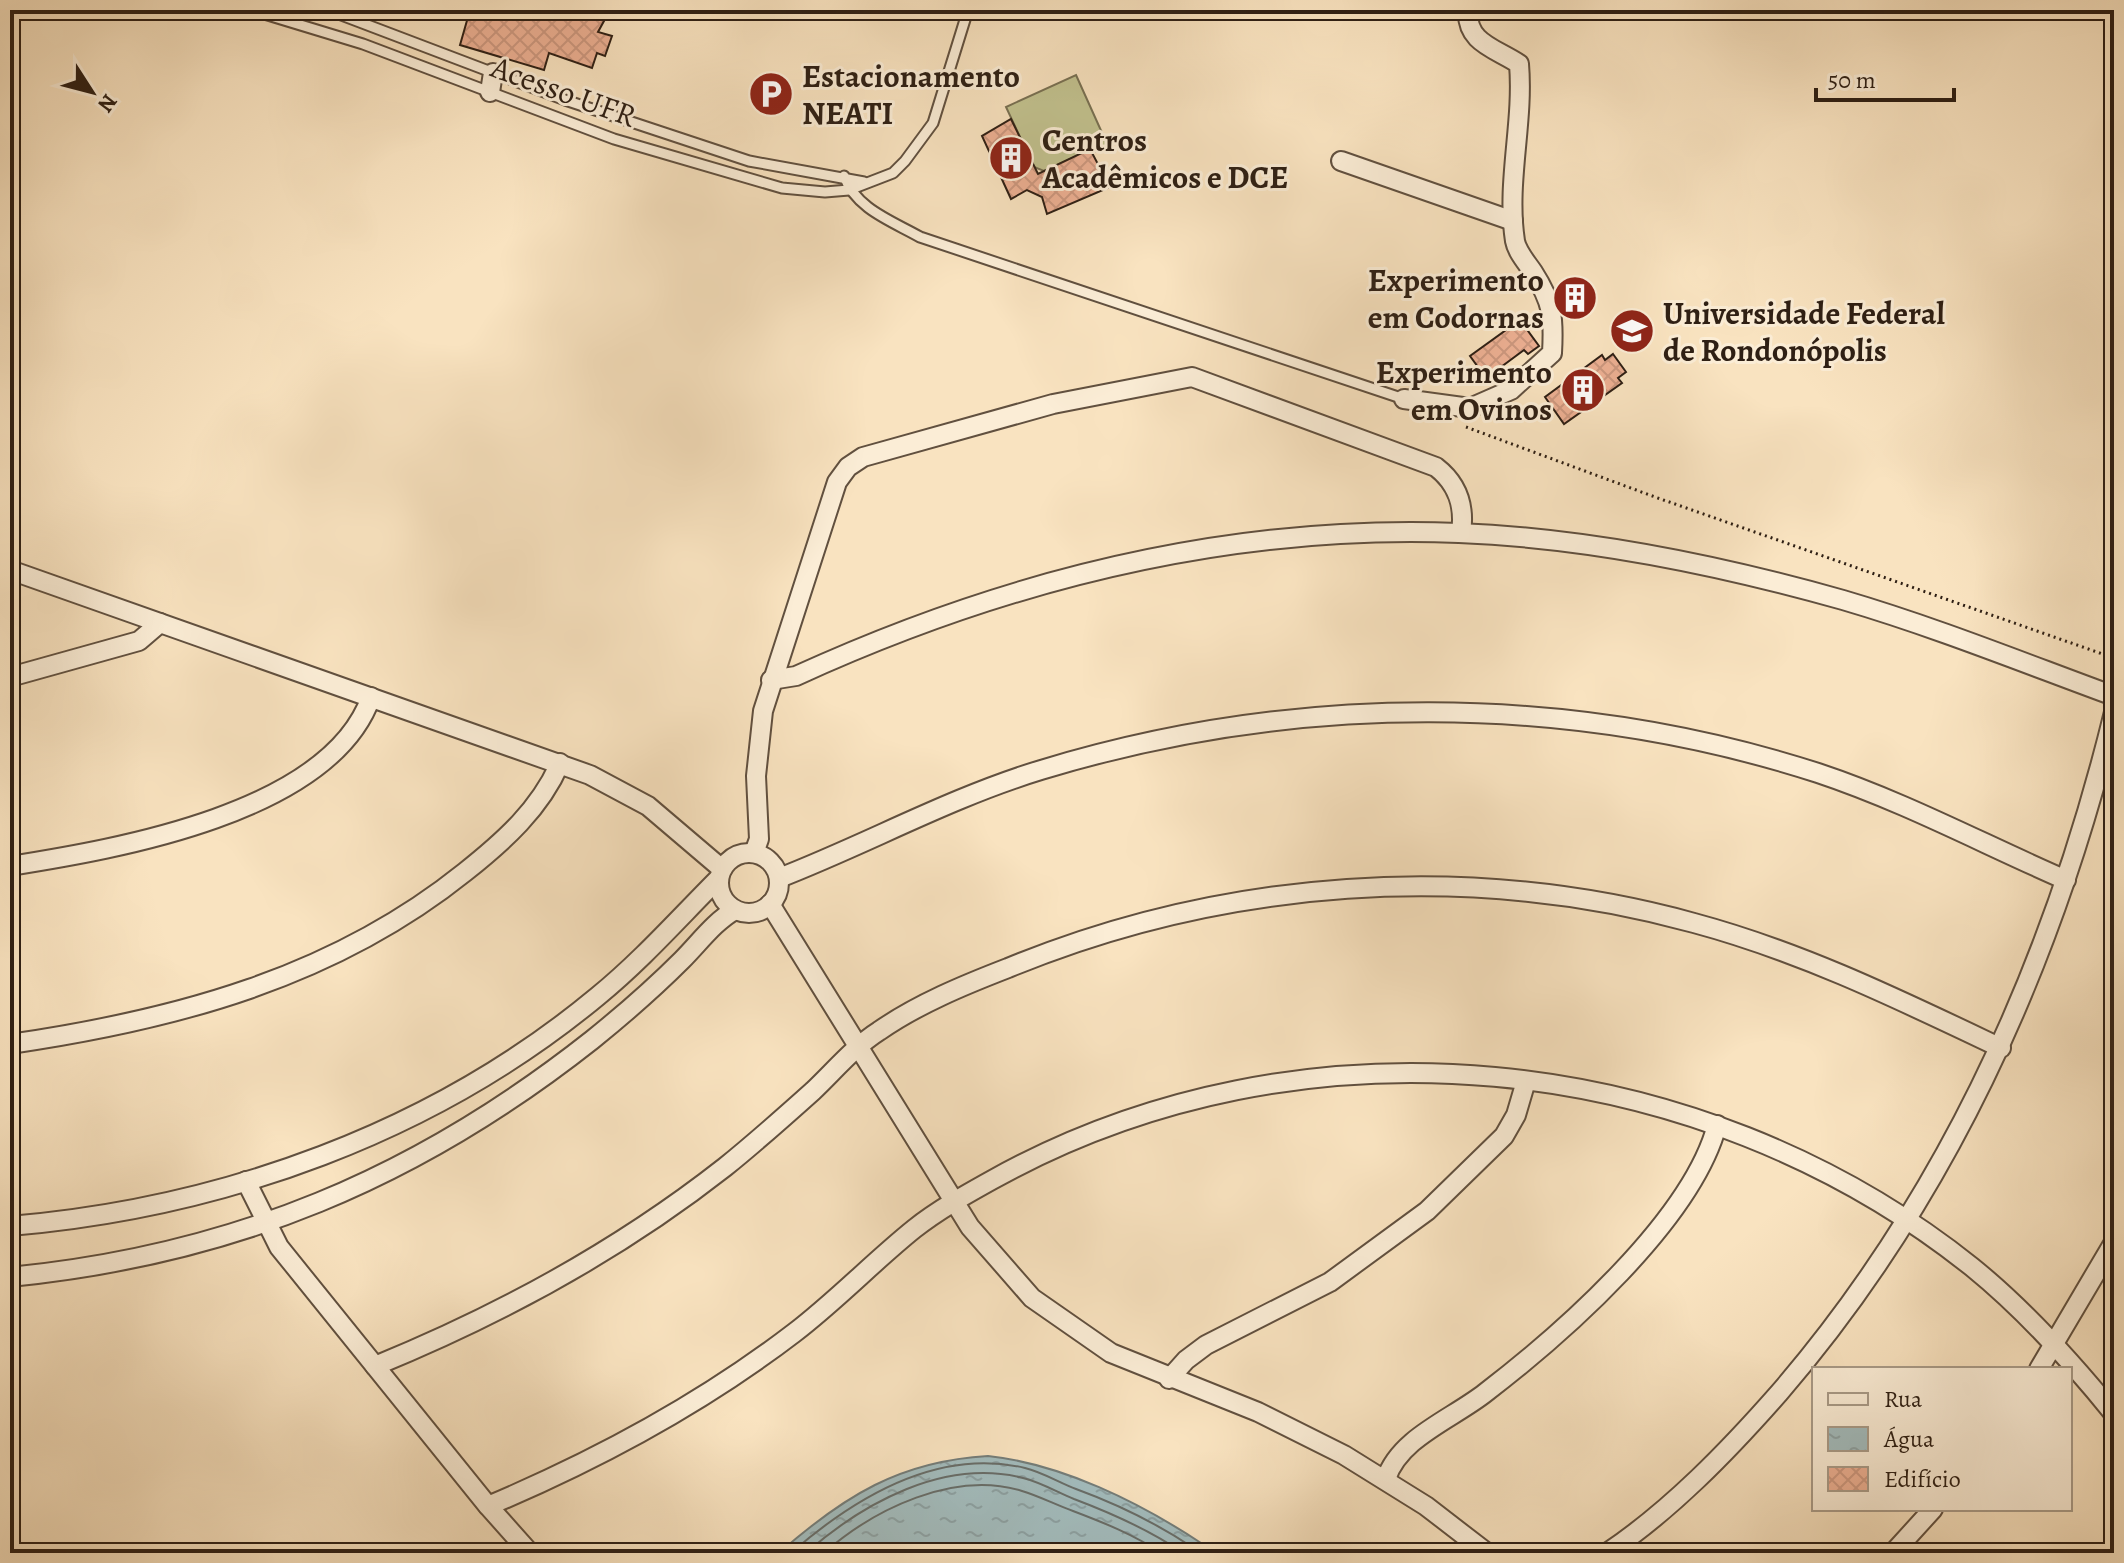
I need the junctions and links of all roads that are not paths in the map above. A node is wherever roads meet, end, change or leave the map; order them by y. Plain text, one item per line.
1 (251, 10) edge
2 (328, 10) edge
3 (968, 10) edge
4 (1468, 10) edge
5 (493, 73) junction
6 (490, 92) junction
7 (1341, 161) dead end
8 (785, 169) junction
9 (844, 176) junction
10 (864, 182) junction
11 (782, 188) junction
12 (849, 190) junction
13 (1513, 221) junction
14 (1404, 399) joint
15 (1461, 533) junction
16 (10, 570) edge
17 (160, 623) junction
18 (10, 677) edge
19 (771, 680) junction
20 (2114, 696) edge
21 (371, 697) junction
22 (2114, 712) edge
23 (560, 763) junction
24 (754, 853) junction
25 (10, 866) edge
26 (721, 873) junction
27 (779, 878) junction
28 (2066, 880) junction
29 (770, 904) junction
30 (735, 910) junction
31 (10, 1044) edge
32 (858, 1046) junction
33 (2001, 1048) junction
34 (1526, 1081) junction
35 (1717, 1125) junction
36 (246, 1181) junction
37 (954, 1202) junction
38 (1907, 1221) junction
39 (266, 1225) junction
40 (10, 1226) edge
41 (2114, 1242) edge
42 (10, 1277) edge
43 (2055, 1344) junction
44 (375, 1366) junction
45 (2040, 1367) edge
46 (1169, 1379) junction
47 (2114, 1414) edge
48 (1386, 1479) junction
49 (488, 1506) junction
50 (1931, 1511) edge
51 (530, 1553) edge
52 (1487, 1553) edge
53 (1607, 1553) edge
54 (1893, 1553) edge

1 - 6 lane, Acesso UFR
2 - 5 lane
3 - 10 lane, Acesso UFR
4 - 13 street
5 - 6 street
5 - 8 lane
6 - 11 lane, Acesso UFR
7 - 13 street
8 - 9 lane
8 - 11 lane
9 - 10 lane
9 - 12 lane
10 - 12 lane, Acesso UFR
11 - 12 lane, Acesso UFR
12 - 14 lane
13 - 14 street
15 - 19 street
15 - 19 street
15 - 20 street
16 - 17 street
17 - 18 street
17 - 21 street
19 - 24 street
21 - 23 street
21 - 25 street
22 - 28 street
23 - 26 street
23 - 31 street
24 - 26 street
24 - 27 street
26 - 30 street
26 - 36 street
27 - 28 street
27 - 29 street
28 - 33 street
29 - 30 street
29 - 32 street
30 - 39 street
32 - 33 street
32 - 37 street
32 - 44 street
33 - 38 street
34 - 35 street
34 - 37 street
34 - 46 street
35 - 38 street
35 - 48 street
36 - 39 street
36 - 40 street
37 - 46 street
37 - 49 street
38 - 43 street
38 - 53 street
39 - 42 street
39 - 44 street
41 - 43 street
43 - 45 street
43 - 47 street
44 - 49 street
46 - 48 street
48 - 52 street
49 - 51 street
50 - 54 street

